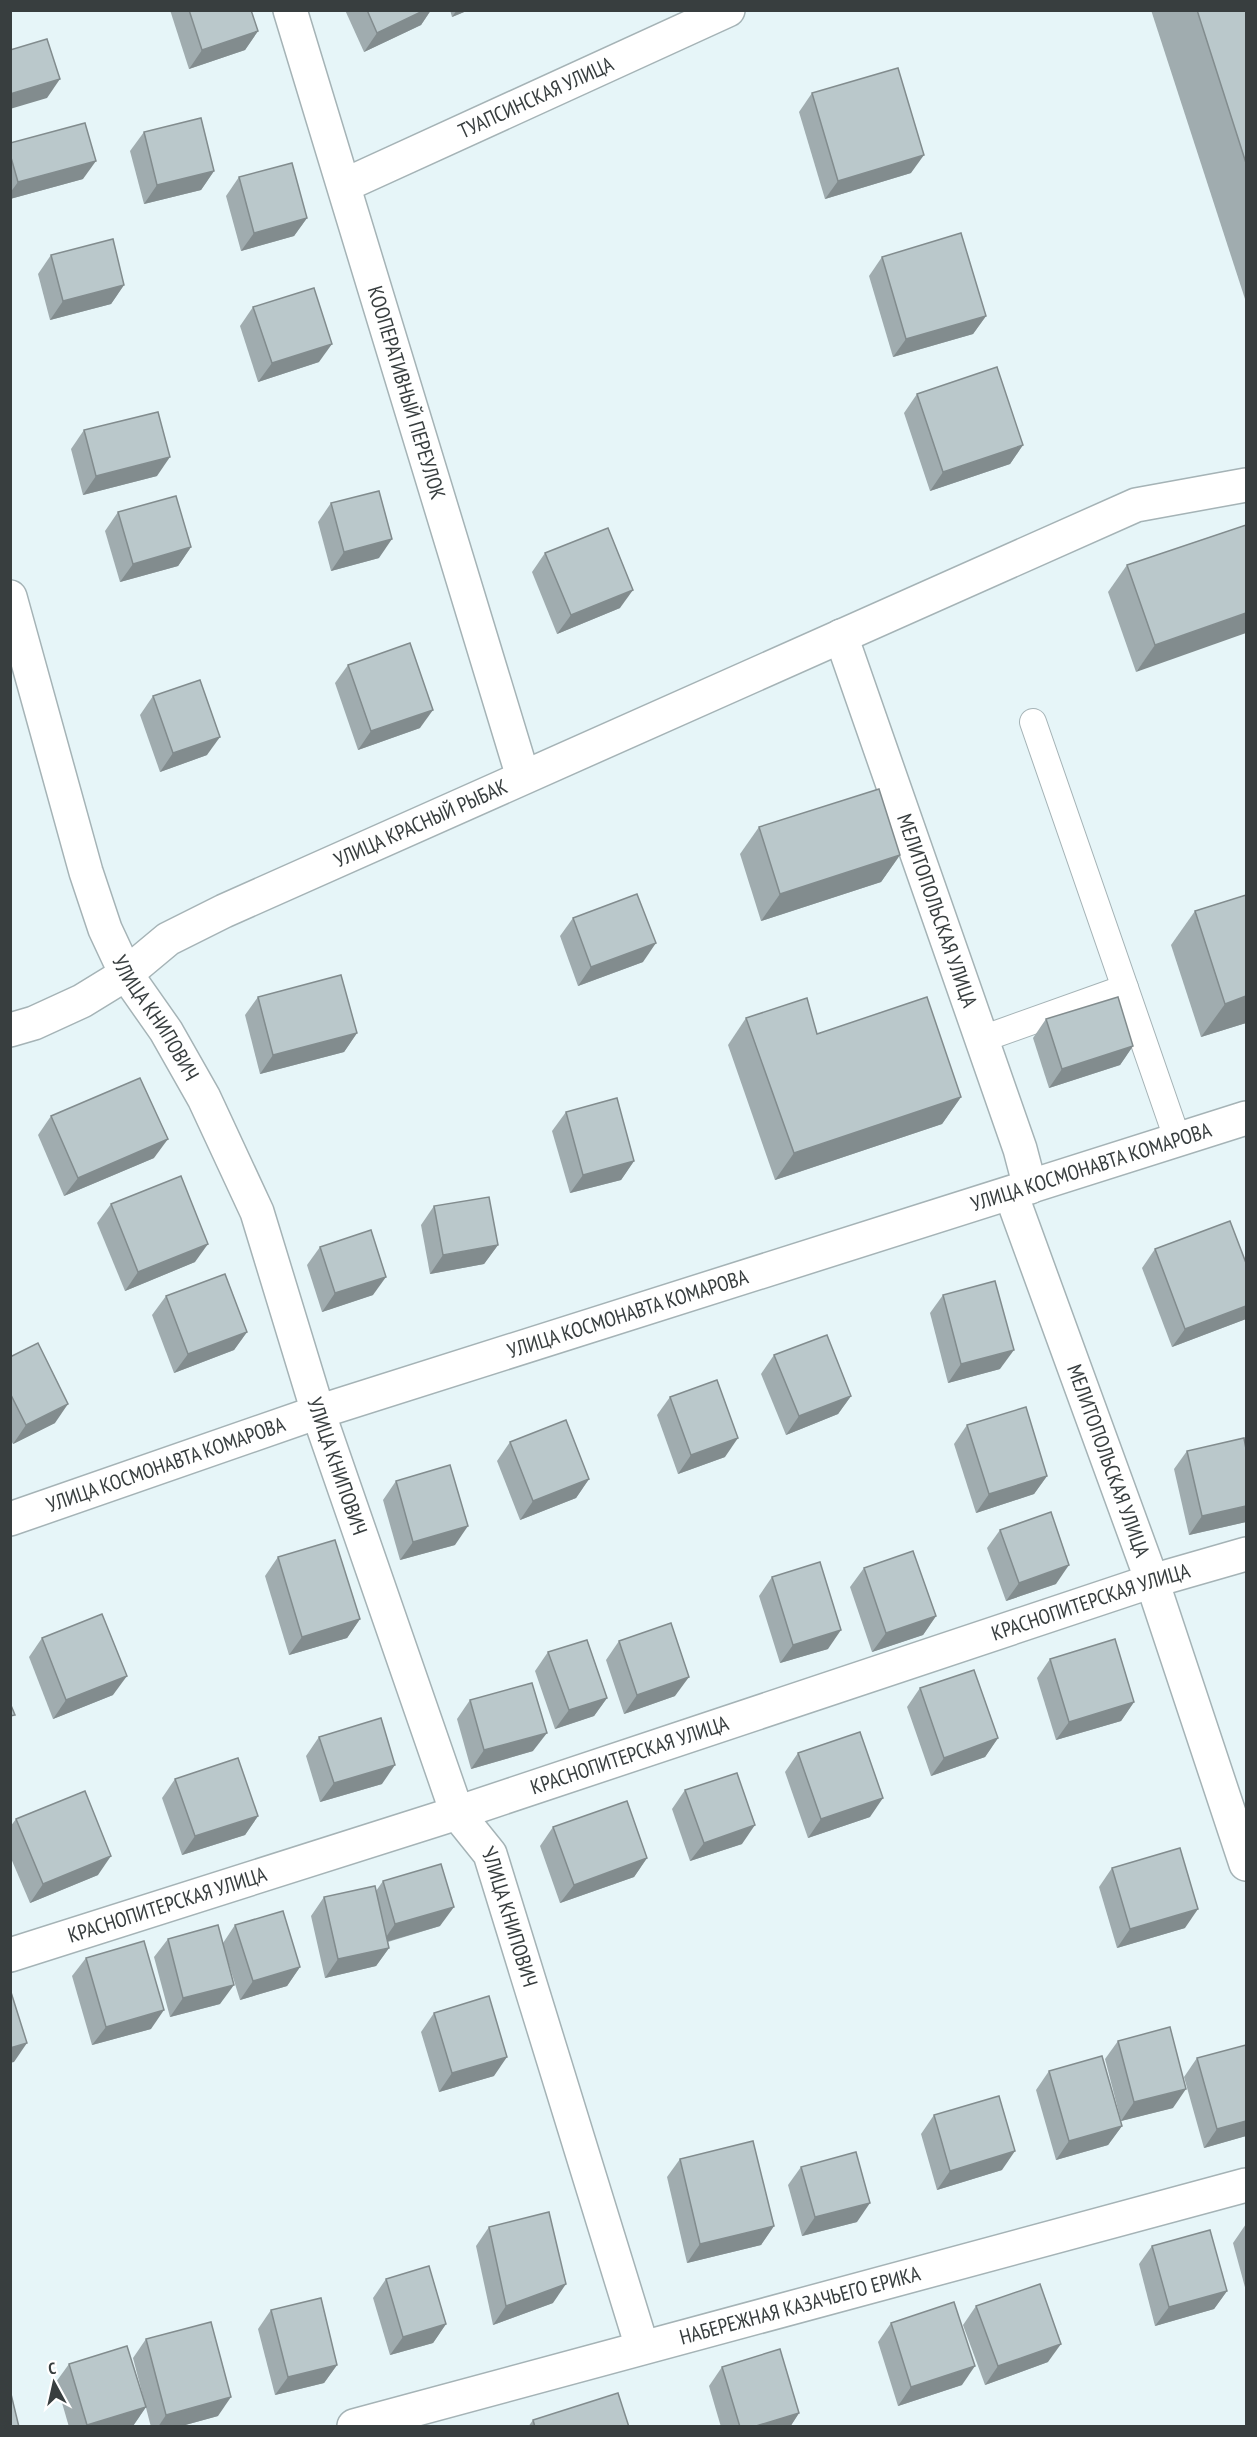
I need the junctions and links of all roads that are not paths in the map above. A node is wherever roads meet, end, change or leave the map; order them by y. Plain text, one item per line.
1 (290, 10) edge
2 (728, 10) edge
3 (345, 185) junction
4 (1246, 485) edge
5 (10, 597) edge
6 (841, 636) junction
7 (1033, 722) dead end
8 (523, 777) junction
9 (126, 974) junction
10 (1125, 988) junction
11 (10, 1030) edge
12 (982, 1039) junction
13 (1246, 1118) edge
14 (1178, 1141) junction
15 (1021, 1190) junction
16 (318, 1412) junction
17 (10, 1519) edge
18 (1246, 1554) edge
19 (1152, 1581) junction
20 (458, 1813) junction
21 (1246, 1864) edge
22 (10, 1955) edge
23 (1246, 2185) edge
24 (642, 2347) junction
25 (354, 2427) edge

1 - 3 street, КООПЕРАТИВНЫЙ ПЕРЕУЛОК
2 - 3 street, ТУАПСИНСКАЯ УЛИЦА
3 - 8 street, КООПЕРАТИВНЫЙ ПЕРЕУЛОК
4 - 6 street, УЛИЦА КРАСНЫЙ РЫБАК
5 - 9 street, УЛИЦА КНИПОВИЧ
6 - 8 street, УЛИЦА КРАСНЫЙ РЫБАК
6 - 12 street, МЕЛИТОПОЛЬСКАЯ УЛИЦА
7 - 10 lane
8 - 9 street, УЛИЦА КРАСНЫЙ РЫБАК
9 - 11 street, УЛИЦА КРАСНЫЙ РЫБАК
9 - 16 street, УЛИЦА КНИПОВИЧ
10 - 12 lane
10 - 14 lane
12 - 15 street, МЕЛИТОПОЛЬСКАЯ УЛИЦА
13 - 14 street, УЛИЦА КОСМОНАВТА КОМАРОВА
14 - 15 street, УЛИЦА КОСМОНАВТА КОМАРОВА
15 - 16 street, УЛИЦА КОСМОНАВТА КОМАРОВА
15 - 19 street, МЕЛИТОПОЛЬСКАЯ УЛИЦА
16 - 17 street, УЛИЦА КОСМОНАВТА КОМАРОВА
16 - 20 street, УЛИЦА КНИПОВИЧ
18 - 19 street, КРАСНОПИТЕРСКАЯ УЛИЦА
19 - 20 street, КРАСНОПИТЕРСКАЯ УЛИЦА
19 - 21 street, МЕЛИТОПОЛЬСКАЯ УЛИЦА
20 - 22 street, КРАСНОПИТЕРСКАЯ УЛИЦА
20 - 24 street, УЛИЦА КНИПОВИЧ
23 - 24 street, НАБЕРЕЖНАЯ КАЗАЧЬЕГО ЕРИКА
24 - 25 street, НАБЕРЕЖНАЯ КАЗАЧЬЕГО ЕРИКА

